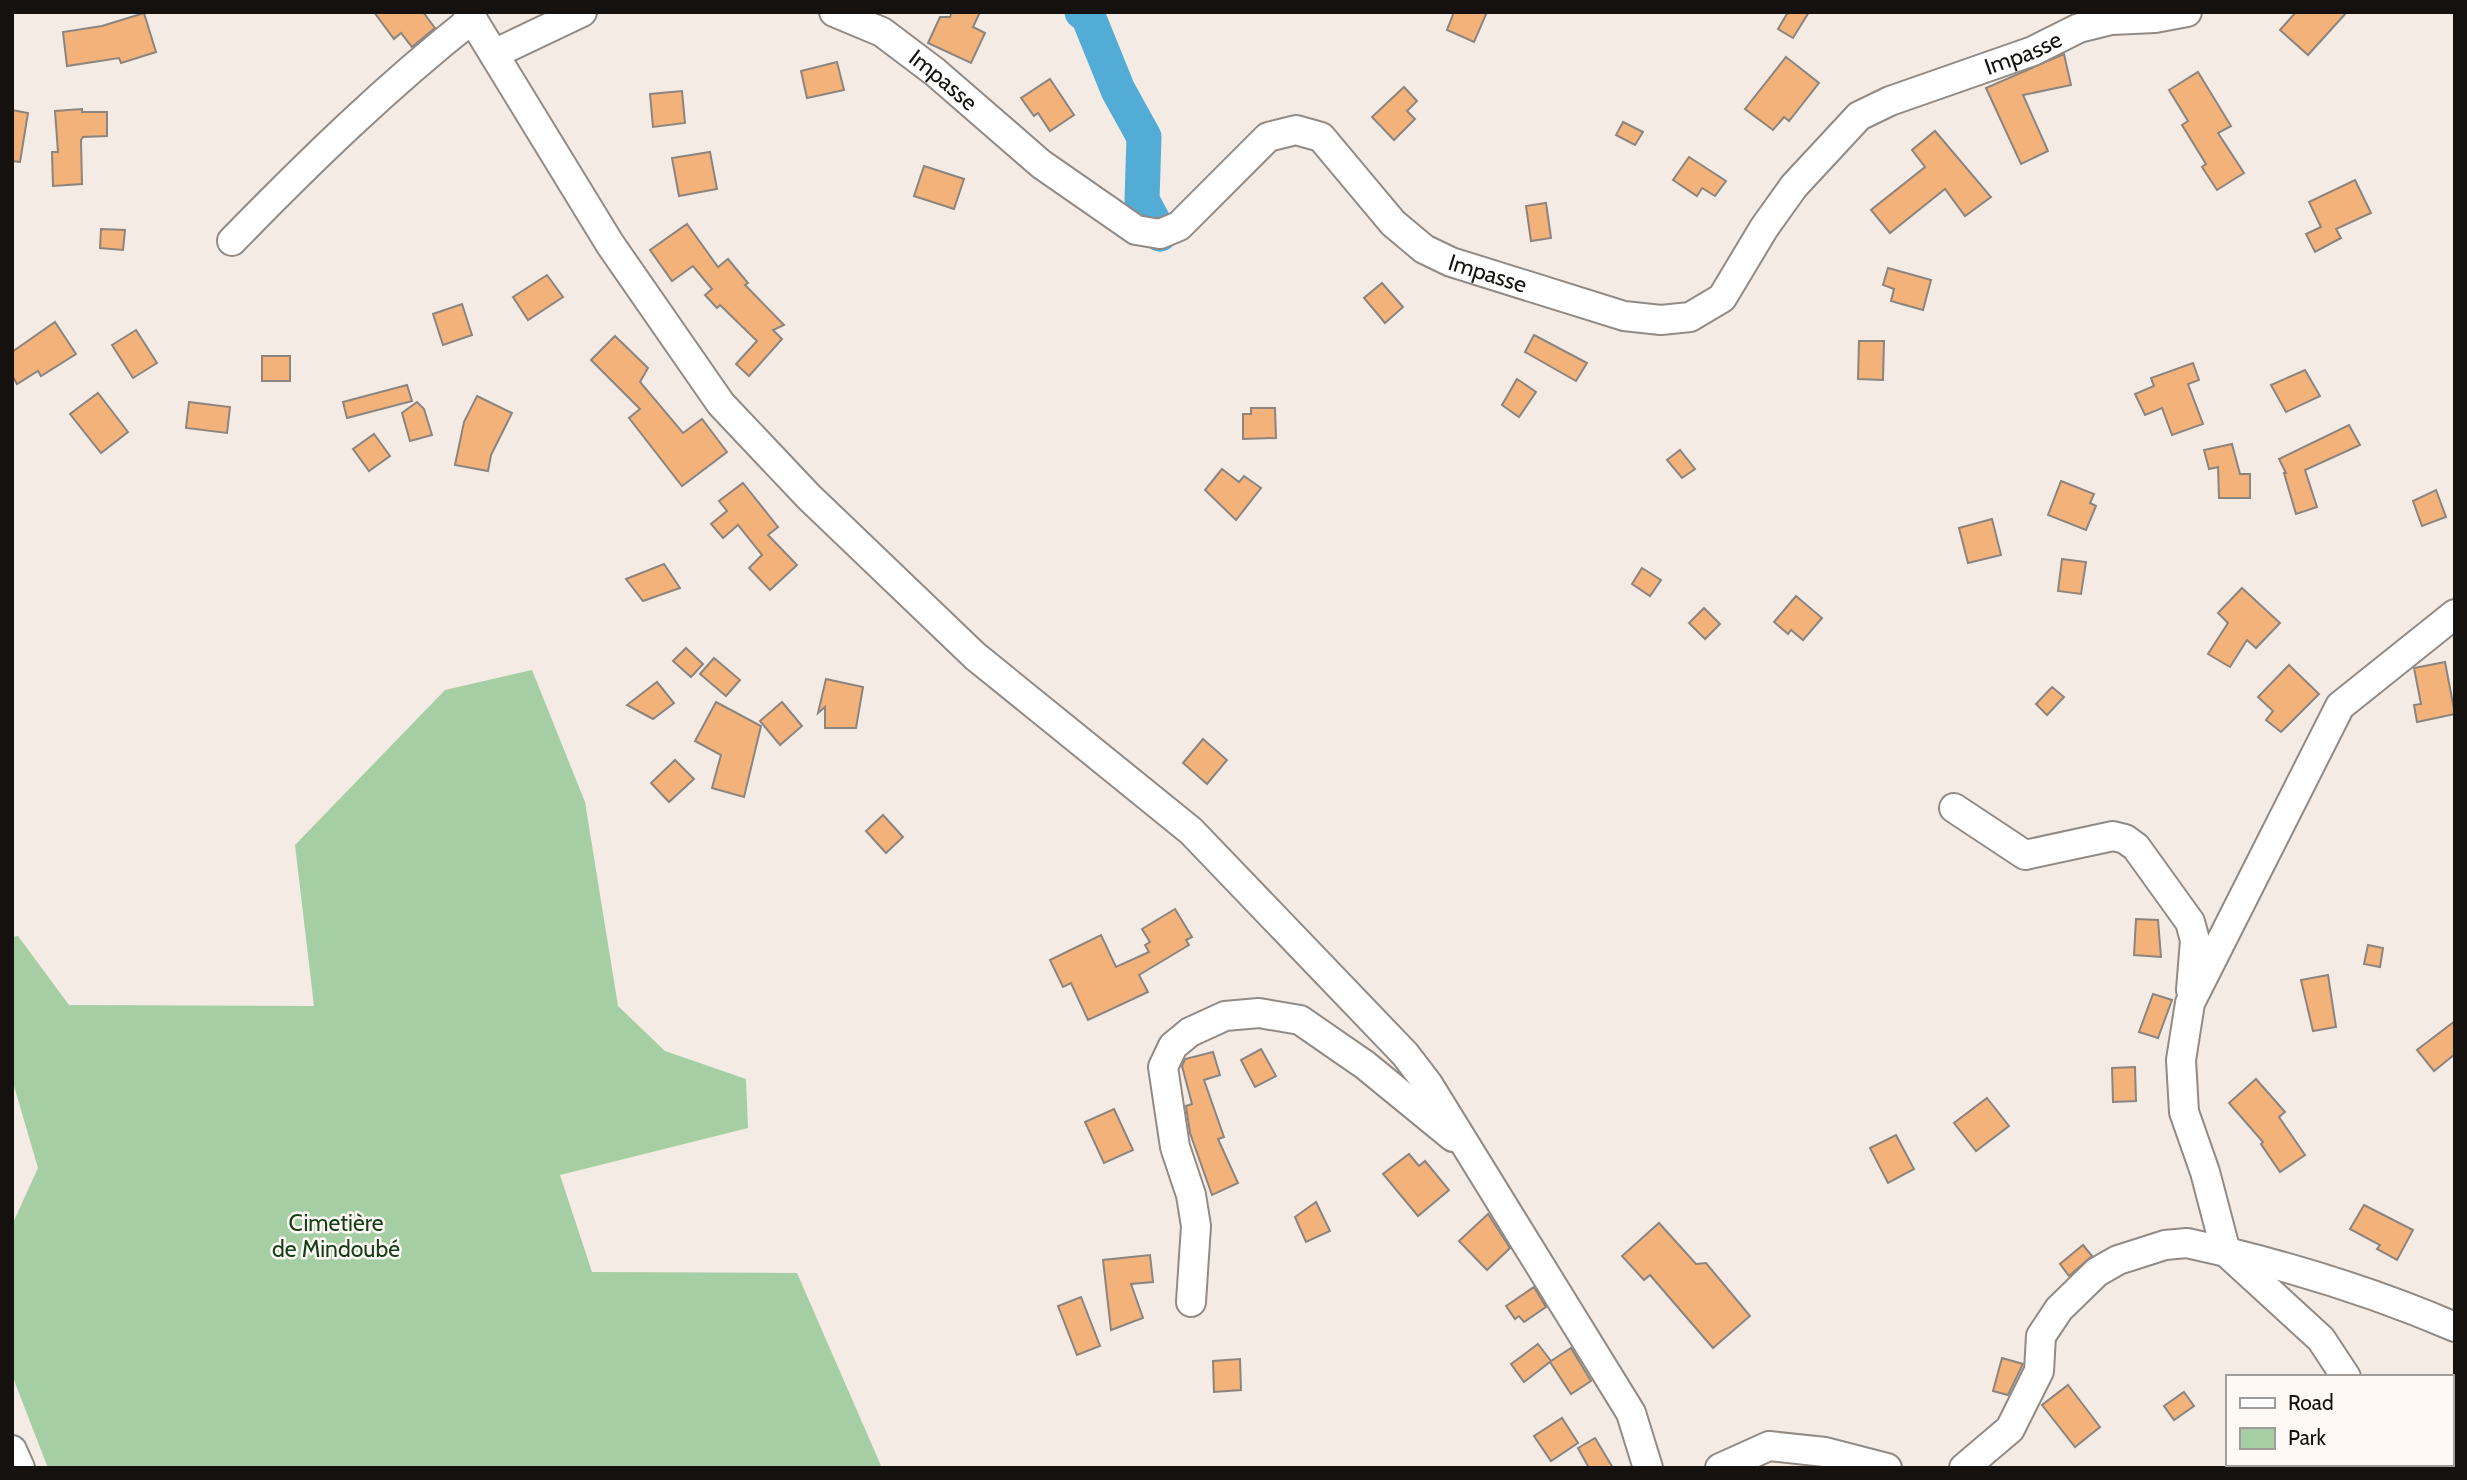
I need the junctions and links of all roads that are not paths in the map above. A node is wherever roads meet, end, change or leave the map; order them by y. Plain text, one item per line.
1 (582, 12) edge
2 (834, 12) edge
3 (2187, 12) edge
4 (470, 16) edge
5 (494, 54) junction
6 (232, 241) dead end
7 (2455, 614) edge
8 (1954, 808) dead end
9 (2190, 1003) junction
10 (1469, 1150) junction
11 (2226, 1252) junction
12 (1191, 1302) dead end
13 (2455, 1327) edge
14 (2345, 1375) edge
15 (12, 1450) edge
16 (20, 1468) edge
17 (1648, 1468) edge
18 (1720, 1468) edge
19 (1887, 1468) edge
20 (1964, 1468) edge

1 - 5 street
2 - 3 street, Impasse
4 - 5 street
4 - 6 street
5 - 10 street
7 - 9 street
8 - 9 street
9 - 11 street
10 - 12 street
10 - 17 street
11 - 13 street
11 - 14 street
11 - 20 street
15 - 16 street
18 - 19 street

